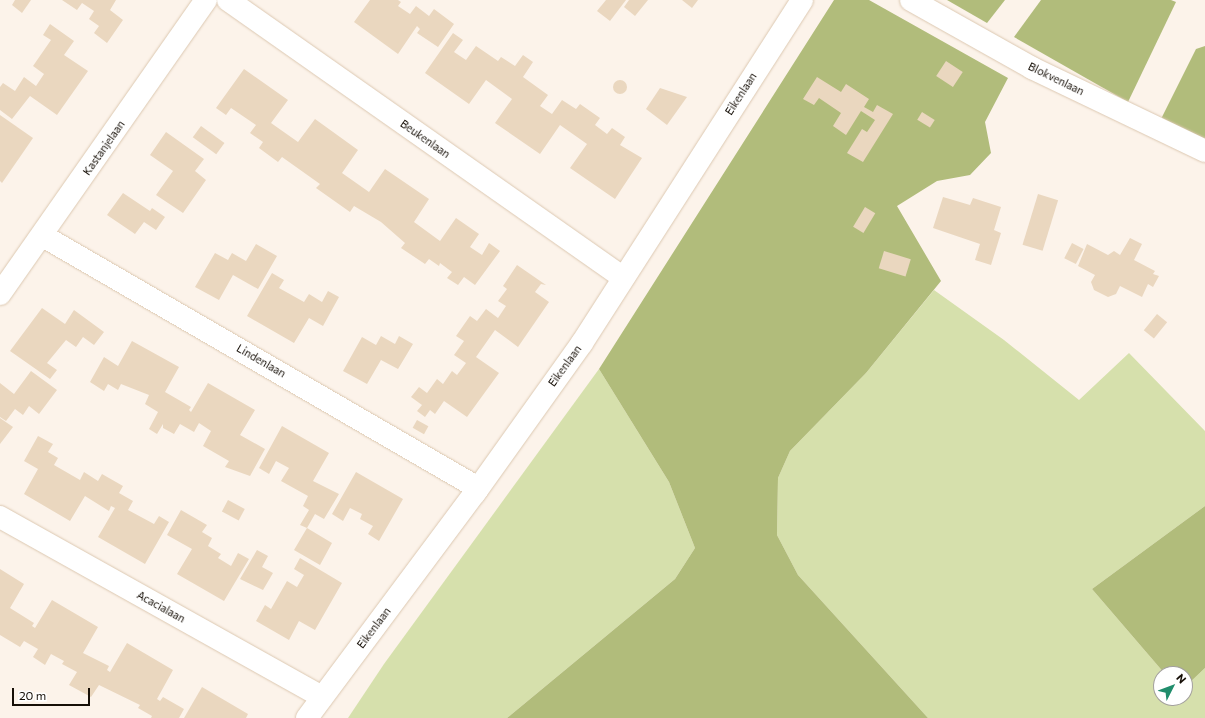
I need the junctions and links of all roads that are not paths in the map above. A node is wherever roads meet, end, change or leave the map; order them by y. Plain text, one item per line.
1 (206, 0) edge
2 (228, 0) edge
3 (802, 0) edge
4 (910, 0) edge
5 (1205, 151) edge
6 (43, 236) junction
7 (623, 278) junction
8 (0, 294) edge
9 (478, 488) junction
10 (0, 517) edge
11 (322, 697) junction
12 (307, 718) edge

1 - 6 street, Kastanjelaan
2 - 7 street, Beukenlaan
3 - 7 street, Eikenlaan
4 - 5 street, Blokvenlaan
6 - 8 street, Kastanjelaan
6 - 9 street, Lindenlaan
7 - 9 street, Eikenlaan
9 - 11 street, Eikenlaan
10 - 11 street, Acacialaan
11 - 12 street, Eikenlaan

